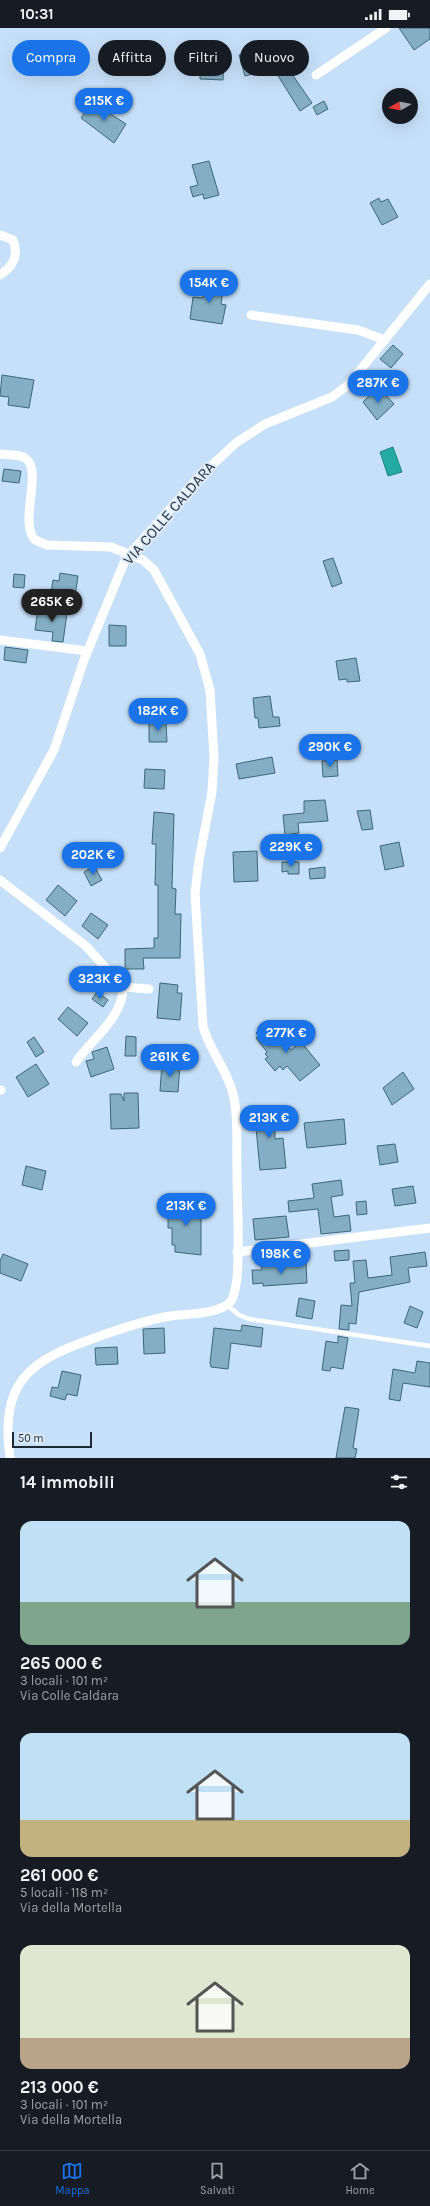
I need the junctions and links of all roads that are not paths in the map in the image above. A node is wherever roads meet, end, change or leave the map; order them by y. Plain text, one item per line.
1 (386, 28) edge
2 (316, 75) dead end
3 (0, 235) edge
4 (0, 276) edge
5 (430, 284) edge
6 (251, 315) dead end
7 (385, 340) junction
8 (0, 454) edge
9 (130, 553) junction
10 (0, 640) edge
11 (87, 651) junction
12 (0, 848) edge
13 (0, 880) edge
14 (123, 987) junction
15 (149, 990) dead end
16 (76, 1062) dead end
17 (430, 1228) edge
18 (238, 1252) junction
19 (227, 1305) junction
20 (430, 1346) edge
21 (10, 1458) edge

1 - 2 street
3 - 4 street
5 - 7 street, VIA COLLE CALDARA
6 - 7 street
7 - 9 street, VIA COLLE CALDARA
8 - 9 street
9 - 11 street, VIA COLLE CALDARA
9 - 18 street
10 - 11 street
11 - 12 street, VIA COLLE CALDARA
13 - 14 street
14 - 15 street
14 - 16 street
17 - 18 street
18 - 19 street
19 - 20 lane
19 - 21 street

